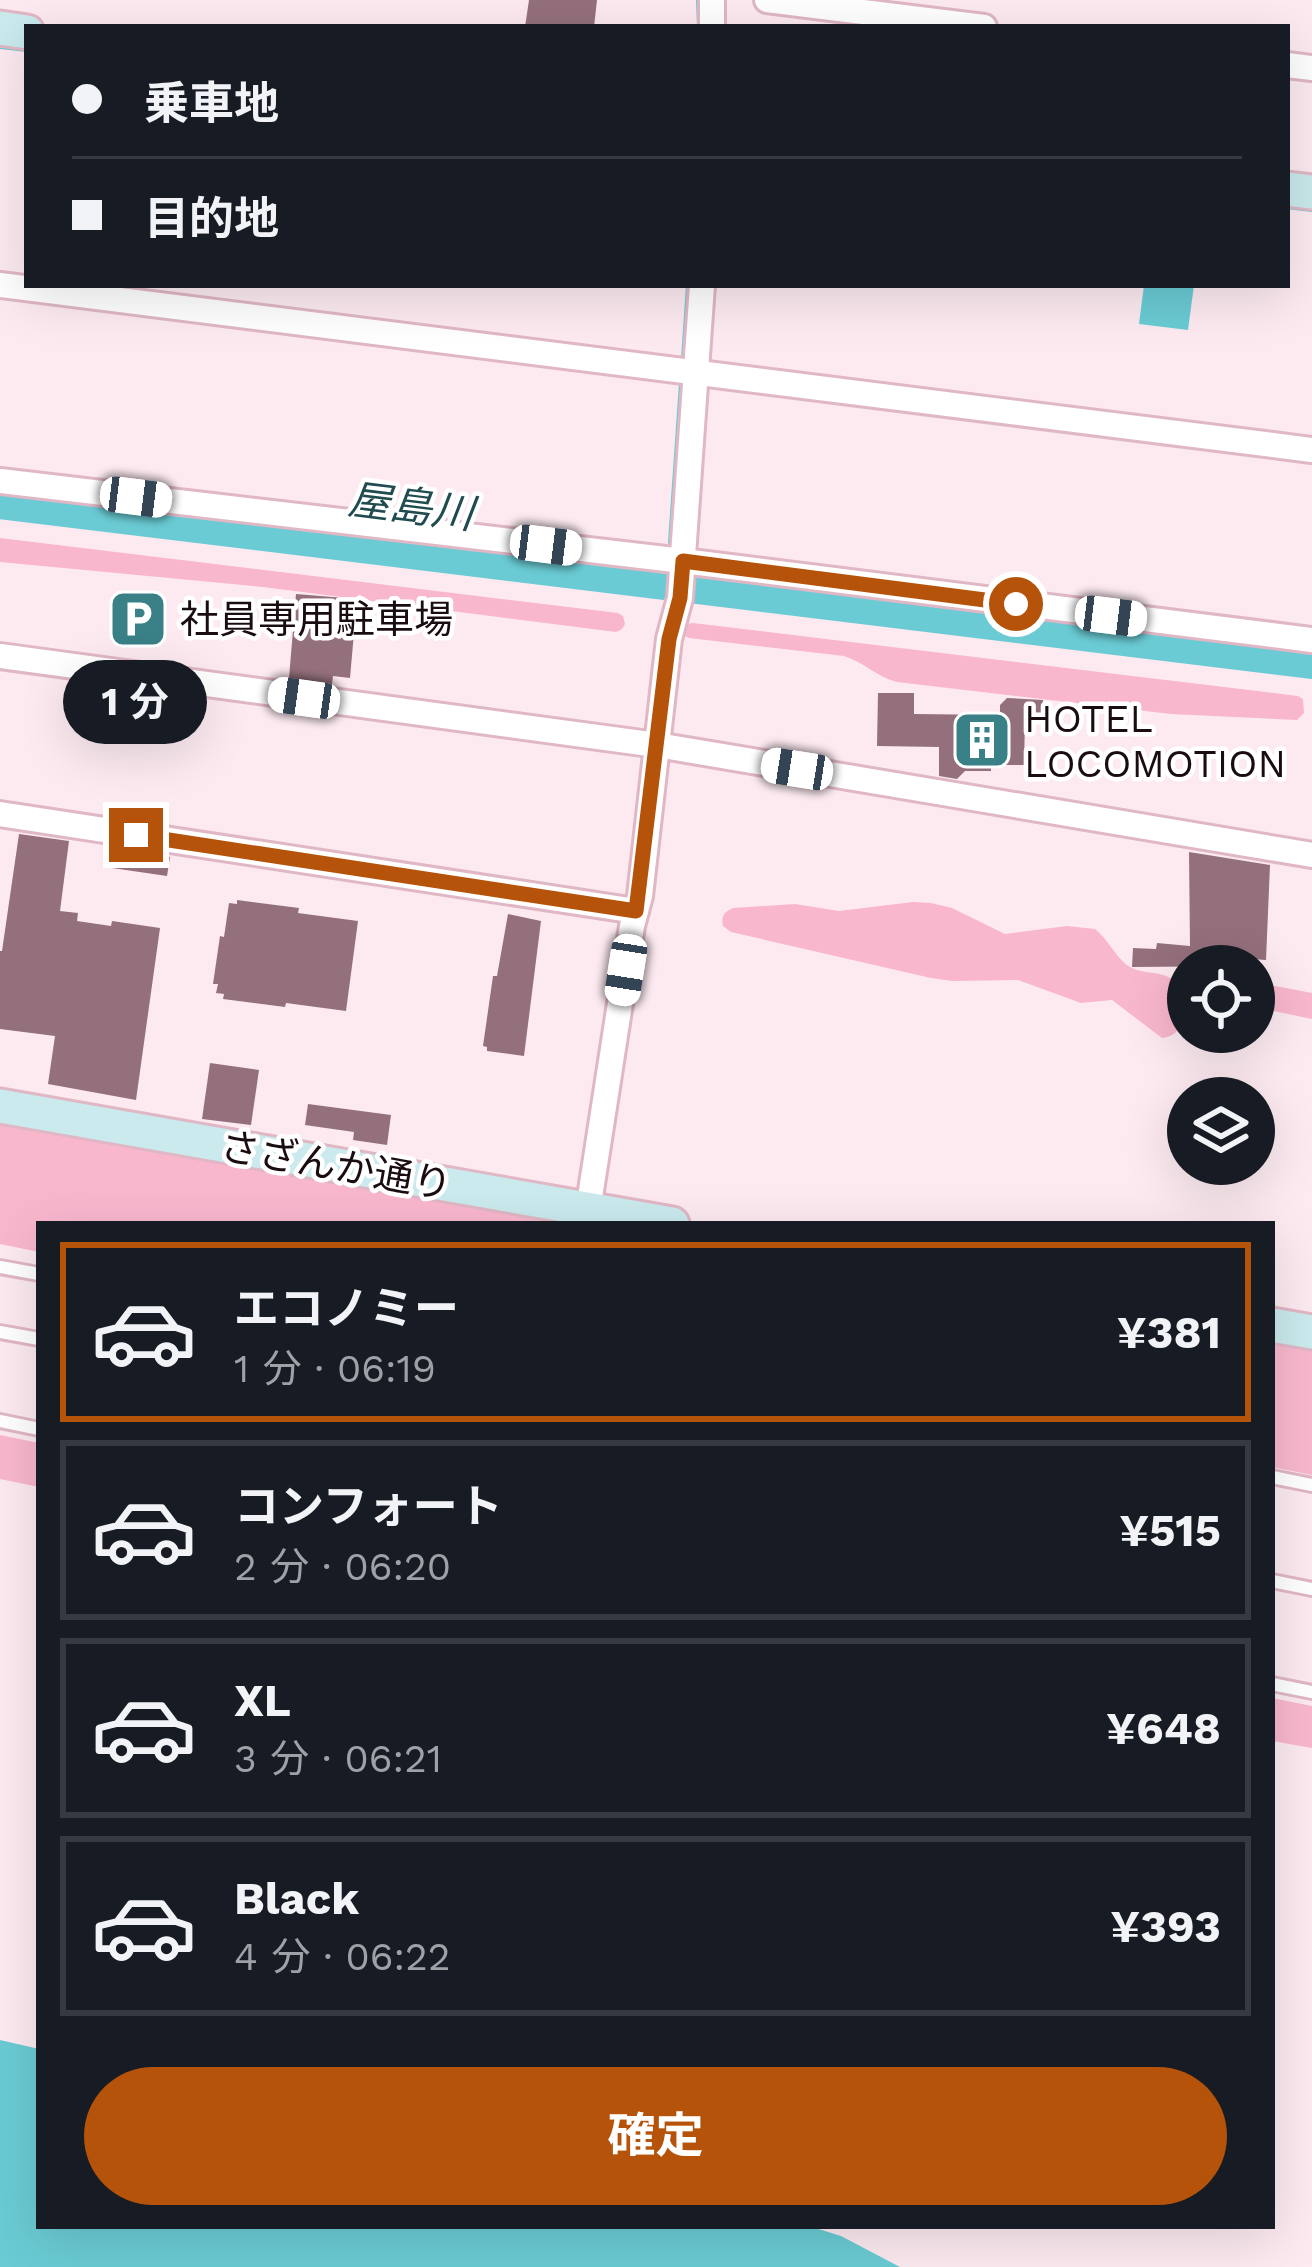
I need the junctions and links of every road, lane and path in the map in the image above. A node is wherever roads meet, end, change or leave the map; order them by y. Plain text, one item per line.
1 (767, 0) edge
2 (960, 24) edge
3 (0, 285) edge
4 (702, 288) edge
5 (696, 373) junction
6 (1312, 450) edge
7 (0, 482) edge
8 (682, 566) junction
9 (1312, 640) edge
10 (0, 656) edge
11 (657, 745) junction
12 (0, 814) edge
13 (1312, 853) edge
14 (636, 911) junction
15 (0, 1106) edge
16 (588, 1210) junction
17 (654, 1221) edge
18 (0, 1267) edge
19 (36, 1273) edge
20 (1275, 1326) edge
21 (0, 1332) edge
22 (1312, 1332) edge
23 (36, 1339) edge
24 (0, 1421) edge
25 (36, 1428) edge
26 (1275, 1478) edge
27 (1312, 1485) edge
28 (1275, 1582) edge
29 (1312, 1589) edge
30 (1275, 1685) edge
31 (1312, 1692) edge

1 - 2 street
3 - 5 street
4 - 5 street
5 - 6 street
5 - 8 street
7 - 8 street
8 - 9 street
8 - 11 street
10 - 11 street
11 - 13 street
11 - 14 street
12 - 14 street
14 - 16 street
15 - 16 street, さざんか通り
16 - 17 street, さざんか通り
18 - 19 lane
20 - 22 street
21 - 23 lane
24 - 25 lane
26 - 27 lane
28 - 29 lane
30 - 31 lane

